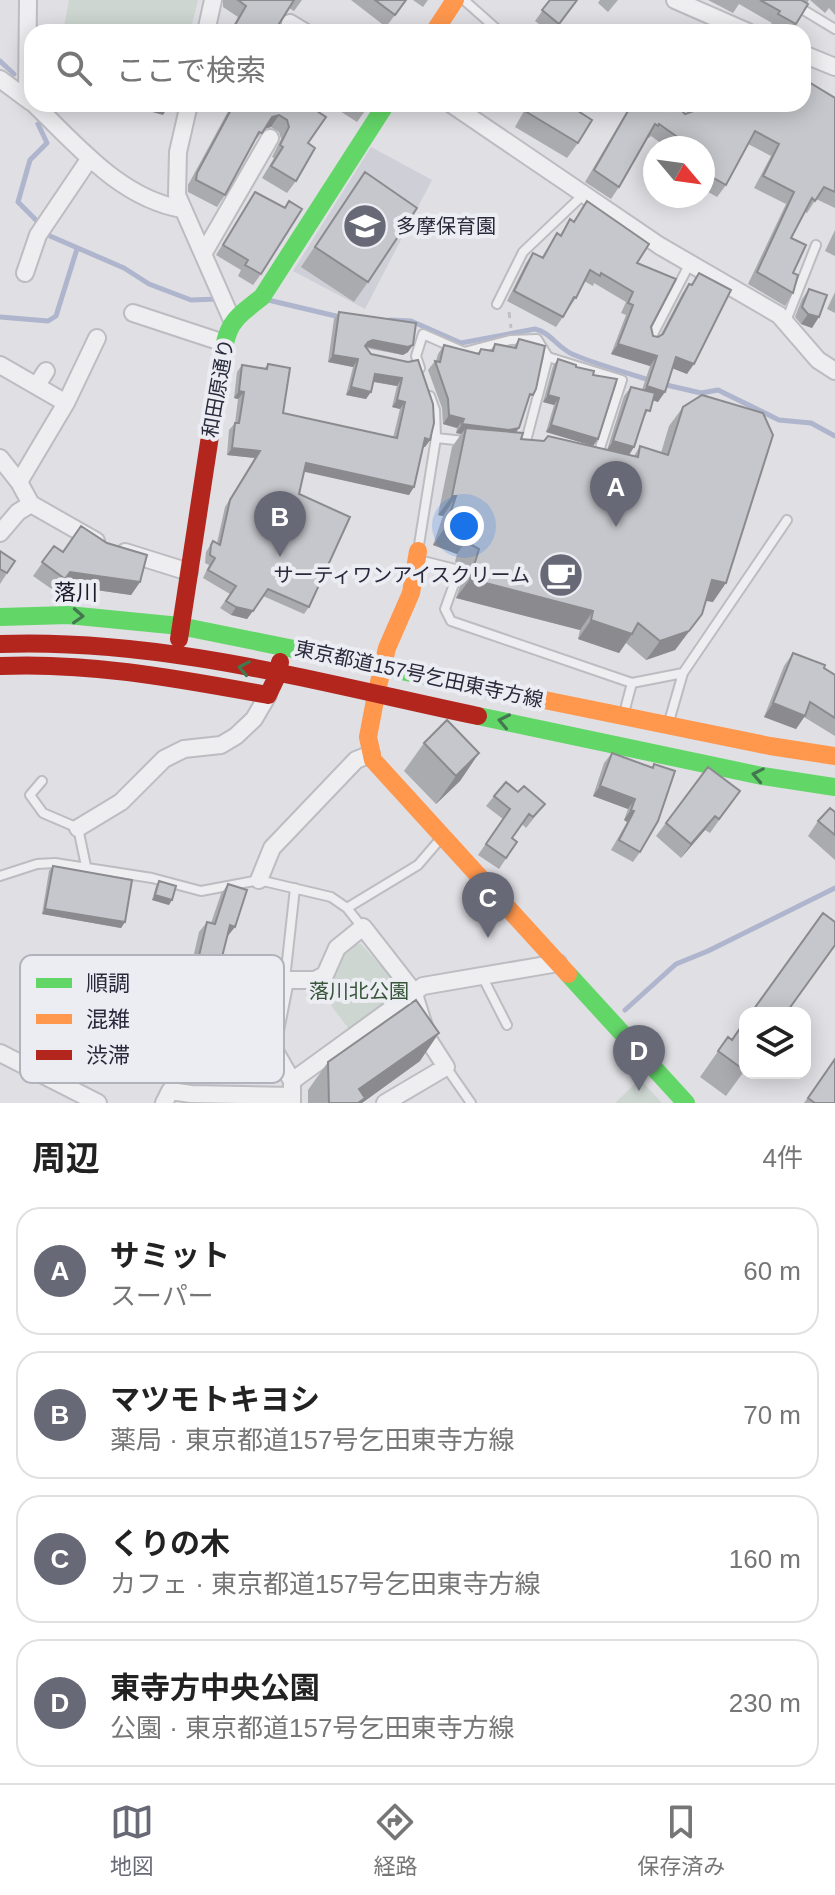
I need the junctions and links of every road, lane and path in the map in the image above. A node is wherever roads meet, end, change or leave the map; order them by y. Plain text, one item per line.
1 (28, 0) edge
2 (213, 0) edge
3 (455, 0) edge
4 (464, 0) edge
5 (675, 0) edge
6 (787, 0) edge
7 (29, 24) edge
8 (208, 24) edge
9 (439, 24) edge
10 (491, 24) edge
11 (713, 24) edge
12 (835, 29) edge
13 (811, 57) edge
14 (835, 67) edge
15 (0, 79) edge
16 (24, 96) edge
17 (42, 112) edge
18 (187, 112) edge
19 (381, 112) edge
20 (463, 112) edge
21 (270, 138) dead end
22 (90, 158) junction
23 (584, 194) junction
24 (182, 209) junction
25 (816, 245) dead end
26 (203, 254) junction
27 (690, 263) junction
28 (25, 273) dead end
29 (497, 304) dead end
30 (133, 313) dead end
31 (234, 313) junction
32 (511, 319) dead end
33 (785, 322) junction
34 (511, 327) dead end
35 (97, 338) dead end
36 (650, 340) edge
37 (224, 343) junction
38 (416, 356) junction
39 (548, 357) junction
40 (404, 362) edge
41 (0, 365) edge
42 (834, 368) edge
43 (66, 403) junction
44 (436, 438) junction
45 (526, 441) junction
46 (476, 443) edge
47 (514, 444) edge
48 (540, 445) edge
49 (582, 456) edge
50 (0, 458) edge
51 (19, 482) junction
52 (31, 504) junction
53 (787, 520) dead end
54 (0, 533) edge
55 (417, 556) junction
56 (189, 572) junction
57 (0, 617) edge
58 (180, 626) junction
59 (258, 640) junction
60 (0, 644) edge
61 (198, 660) junction
62 (0, 666) edge
63 (382, 666) junction
64 (683, 673) junction
65 (278, 674) junction
66 (632, 683) junction
67 (268, 695) junction
68 (376, 695) junction
69 (623, 716) junction
70 (668, 725) junction
71 (371, 754) junction
72 (835, 756) edge
73 (42, 781) dead end
74 (835, 787) edge
75 (78, 828) junction
76 (443, 836) junction
77 (86, 866) junction
78 (0, 876) edge
79 (259, 880) junction
80 (295, 888) junction
81 (347, 908) junction
82 (363, 927) junction
83 (558, 963) junction
84 (482, 975) junction
85 (285, 980) junction
86 (284, 985) edge
87 (413, 991) junction
88 (507, 1025) dead end
89 (0, 1053) edge
90 (20, 1063) edge
91 (446, 1067) junction
92 (284, 1074) edge
93 (59, 1083) edge
94 (292, 1093) edge
95 (98, 1103) edge
96 (164, 1103) edge
97 (385, 1103) edge
98 (471, 1103) edge
99 (686, 1103) edge

1 - 7 street
2 - 8 street
3 - 9 main road
4 - 10 lane
5 - 11 street
6 - 12 lane
13 - 14 street
15 - 16 street
17 - 22 street
18 - 24 street
19 - 31 main road
20 - 23 street
21 - 26 street
22 - 24 street
22 - 28 street
23 - 27 street
23 - 29 lane
24 - 26 street
25 - 33 lane
26 - 31 street
27 - 33 street
27 - 36 lane
30 - 37 street
31 - 37 main road, 和田原通り
32 - 34 path
33 - 42 street
35 - 43 street
37 - 56 main road, 和田原通り
38 - 39 lane
38 - 40 lane
38 - 44 lane
39 - 45 lane
39 - 49 lane
41 - 43 street
43 - 51 street
44 - 46 lane
44 - 55 lane
45 - 47 lane
45 - 48 lane
50 - 51 street
51 - 52 street
52 - 54 street
52 - 56 street
53 - 64 lane
55 - 63 main road
55 - 66 lane
56 - 58 main road, 和田原通り
57 -> 58 main road, 東京都道157号乞田東寺方線
58 - 59 main road, 東京都道157号乞田東寺方線
58 - 61 main road
59 - 63 main road, 東京都道157号乞田東寺方線
59 - 65 main road
60 - 61 main road, 東京都道157号乞田東寺方線
65 -> 61 main road, 東京都道157号乞田東寺方線
62 - 67 main road
63 - 68 main road
63 - 69 main road, 東京都道157号乞田東寺方線
64 - 66 lane
64 - 70 lane
65 - 67 main road
65 - 68 main road, 東京都道157号乞田東寺方線
66 - 69 lane
67 - 75 street
68 - 71 main road, 東京都道157号乞田東寺方線
74 -> 68 main road, 東京都道157号乞田東寺方線
69 - 70 main road, 東京都道157号乞田東寺方線
70 - 72 main road, 東京都道157号乞田東寺方線
71 - 76 main road
71 - 79 street
73 - 75 lane
75 - 77 lane
76 - 81 lane
76 - 83 main road
77 - 78 lane
77 - 79 lane
79 - 80 lane
80 - 81 lane
80 - 85 lane
81 - 82 lane
82 - 85 street
82 - 87 street
83 - 84 street
83 - 99 main road
84 - 87 street
84 - 88 lane
85 - 86 street
87 - 91 street
87 - 94 street
89 - 90 street
91 - 97 street
91 - 98 lane
92 - 94 street
93 - 95 street
94 - 96 street

